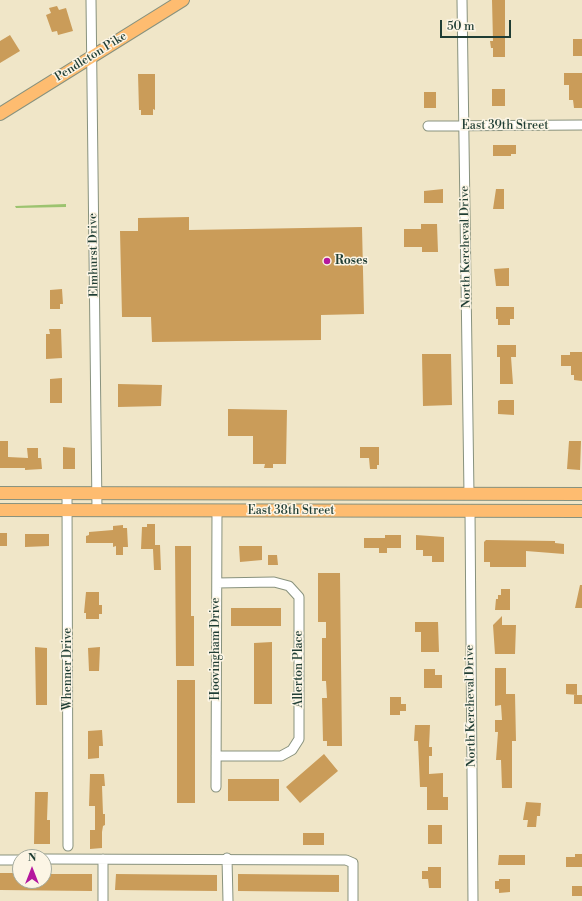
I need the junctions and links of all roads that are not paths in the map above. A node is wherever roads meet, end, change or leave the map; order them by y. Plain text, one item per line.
1 (91, 0) edge
2 (182, 0) edge
3 (462, 0) edge
4 (91, 56) junction
5 (0, 114) edge
6 (582, 125) edge
7 (428, 126) dead end
8 (464, 126) junction
9 (0, 493) edge
10 (67, 493) junction
11 (97, 493) junction
12 (469, 494) junction
13 (582, 494) edge
14 (0, 510) edge
15 (67, 510) junction
16 (97, 510) junction
17 (217, 510) junction
18 (470, 511) junction
19 (582, 511) edge
20 (217, 583) junction
21 (216, 756) junction
22 (216, 787) dead end
23 (68, 846) dead end
24 (227, 858) junction
25 (103, 859) junction
26 (0, 860) edge
27 (12, 860) edge
28 (52, 860) edge
29 (103, 901) edge
30 (228, 901) edge
31 (353, 901) edge
32 (473, 901) edge

1 - 4 street, Elmhurst Drive
2 - 4 main road, Pendleton Pike
3 - 8 street, North Kercheval Drive
4 - 5 main road, Pendleton Pike
4 - 11 street, Elmhurst Drive
6 - 8 street, East 39th Street
7 - 8 street, East 39th Street
8 - 12 street, North Kercheval Drive
9 - 10 main road, East 38th Street
10 - 11 main road, East 38th Street
10 - 15 street, Whenner Drive
11 - 12 main road, East 38th Street
11 - 16 street, Elmhurst Drive
12 - 13 main road, East 38th Street
14 - 15 main road, East 38th Street
15 - 16 main road, East 38th Street
15 - 23 street, Whenner Drive
16 - 17 main road, East 38th Street
17 - 18 main road, East 38th Street
17 - 20 street, Hoovingham Drive
18 - 19 main road, East 38th Street
18 - 32 street, North Kercheval Drive
20 - 21 street, Hoovingham Drive
20 - 21 street, Allerton Place
21 - 22 street, Hoovingham Drive
24 - 25 street
24 - 30 street
24 - 31 street
25 - 28 street
25 - 29 street
26 - 27 street

